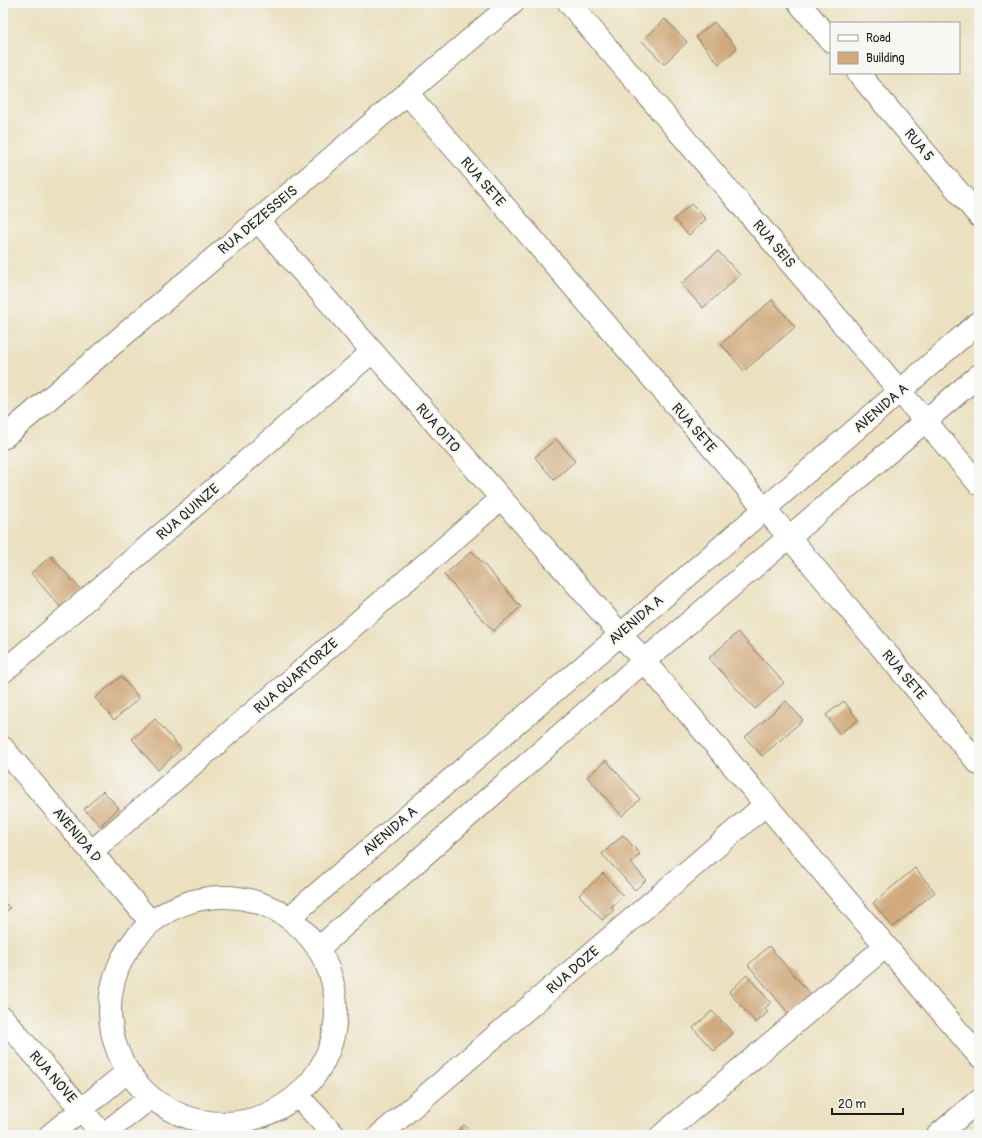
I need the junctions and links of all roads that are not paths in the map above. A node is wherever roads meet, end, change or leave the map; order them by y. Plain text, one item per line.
1 (513, 3) edge
2 (569, 3) edge
3 (799, 3) edge
4 (830, 39) edge
5 (859, 74) edge
6 (407, 93) junction
7 (979, 216) edge
8 (257, 220) junction
9 (979, 322) edge
10 (372, 352) junction
11 (979, 375) edge
12 (899, 392) junction
13 (925, 421) junction
14 (3, 438) edge
15 (979, 484) edge
16 (501, 500) junction
17 (764, 509) junction
18 (789, 537) junction
19 (620, 635) junction
20 (644, 661) junction
21 (3, 672) edge
22 (3, 748) edge
23 (979, 764) edge
24 (766, 804) junction
25 (91, 852) junction
26 (291, 916) junction
27 (150, 921) junction
28 (886, 946) junction
29 (320, 947) junction
30 (3, 1018) edge
31 (979, 1056) edge
32 (128, 1072) junction
33 (298, 1096) junction
34 (150, 1098) junction
35 (979, 1100) edge
36 (81, 1109) junction
37 (50, 1135) edge
38 (103, 1135) edge
39 (334, 1135) edge
40 (380, 1135) edge
41 (662, 1135) edge
42 (938, 1135) edge

1 - 6 street, RUA DEZESSEIS
2 - 12 street, RUA SEIS
3 - 4 street
5 - 7 street, RUA 5
6 - 8 street, RUA DEZESSEIS
6 - 17 street, RUA SETE
8 - 10 street, RUA OITO
8 - 14 street, RUA DEZESSEIS
9 - 12 street, AVENIDA A
10 - 16 street, RUA OITO
10 - 21 street, RUA QUINZE
11 - 13 street
12 - 13 street, RUA SEIS
12 - 17 street, AVENIDA A
13 - 15 street, RUA SEIS
13 - 18 street
16 - 19 street, RUA OITO
16 - 25 street, RUA QUARTORZE
17 - 18 street, RUA SETE
17 - 19 street, AVENIDA A
18 - 20 street
18 - 23 street, RUA SETE
19 - 20 street, RUA OITO
19 - 26 street, AVENIDA A
20 - 24 street, RUA OITO
20 - 29 street
22 - 25 street, AVENIDA D
24 - 28 street, RUA OITO
24 - 40 street, RUA DOZE
25 - 27 street, AVENIDA D
26 - 27 street
26 - 29 street
27 - 32 street
28 - 31 street, RUA OITO
28 - 41 street
29 - 33 street
30 - 36 street, RUA NOVE
32 - 34 street
32 - 36 street
33 - 34 street
33 - 39 street
34 - 38 street
35 - 42 street
36 - 37 street
36 - 38 street, RUA NOVE

